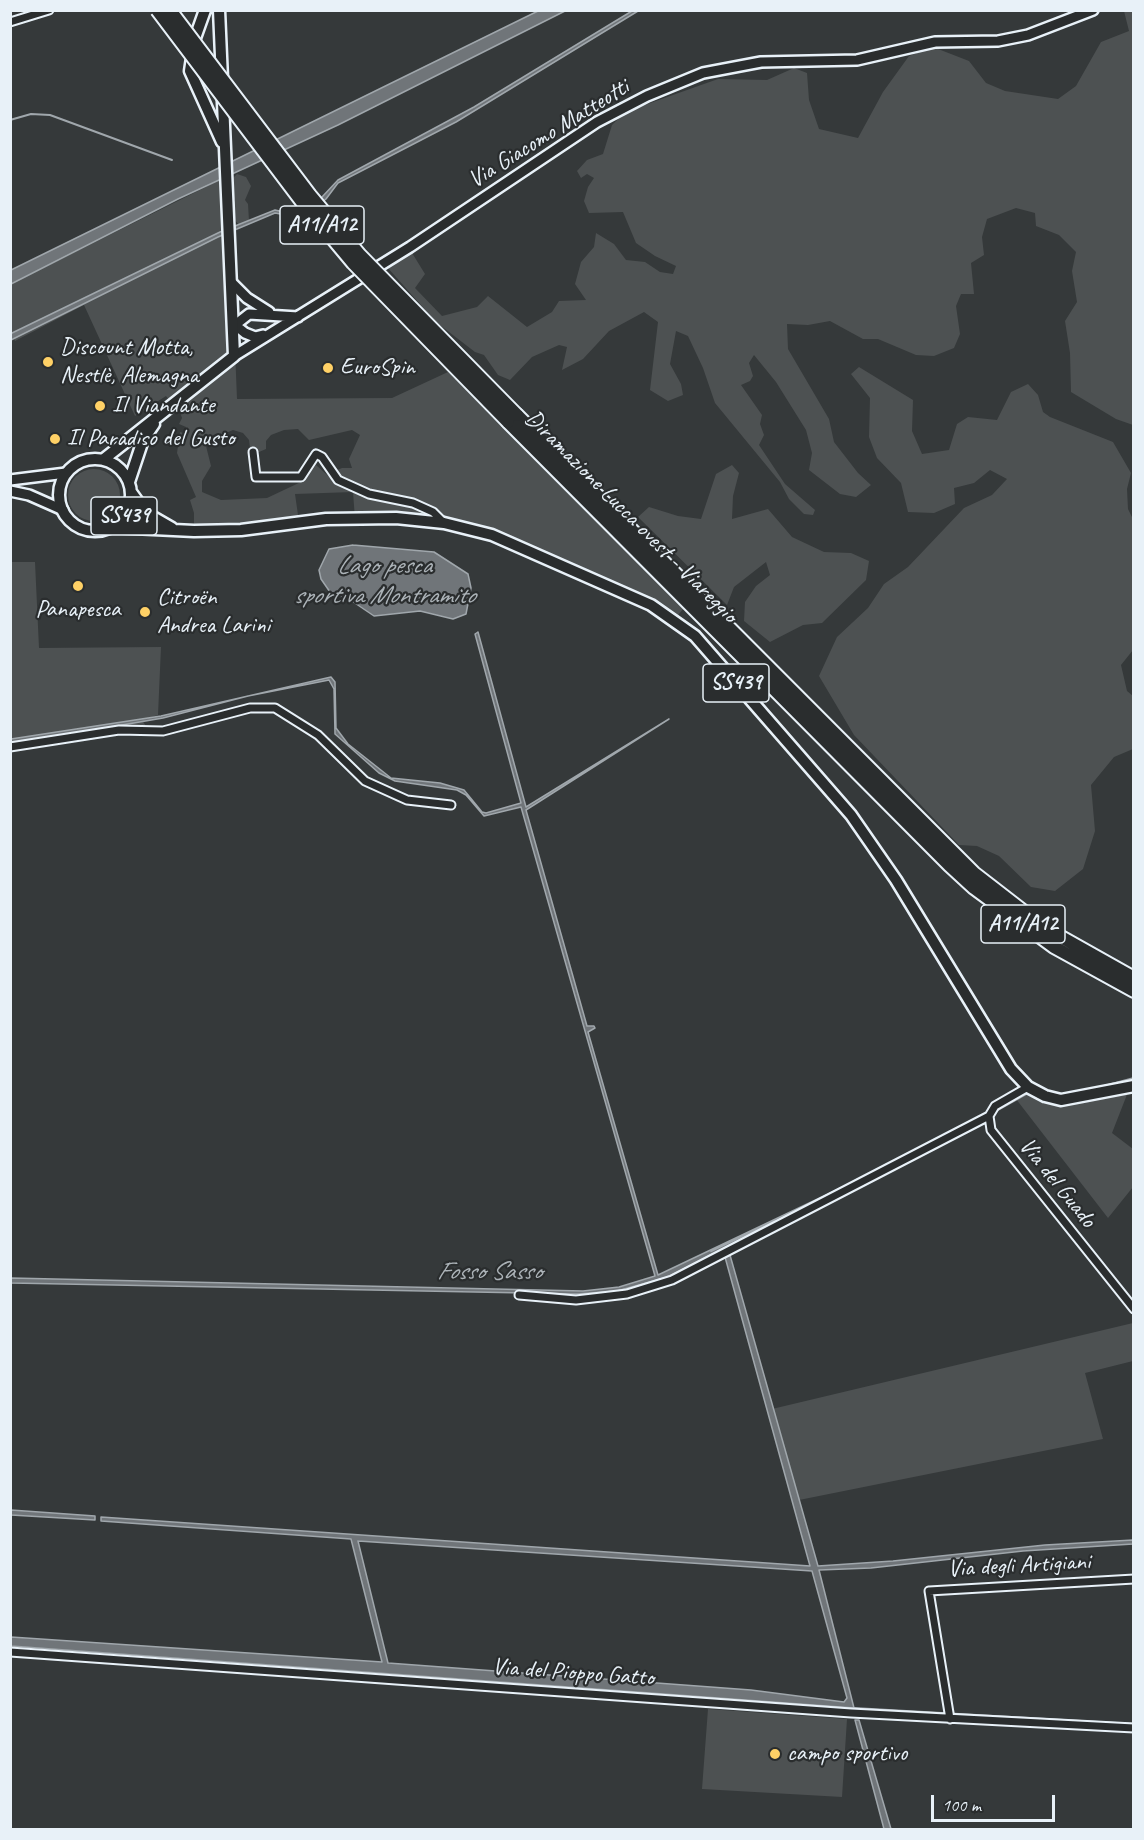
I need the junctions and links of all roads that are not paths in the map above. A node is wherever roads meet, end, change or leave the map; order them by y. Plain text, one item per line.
1 (49, 10) edge
2 (157, 10) edge
3 (170, 10) edge
4 (205, 10) edge
5 (219, 10) edge
6 (1093, 10) edge
7 (10, 22) edge
8 (227, 152) junction
9 (231, 282) junction
10 (276, 315) junction
11 (298, 317) junction
12 (235, 325) junction
13 (265, 335) junction
14 (234, 356) junction
15 (164, 412) junction
16 (512, 418) junction
17 (253, 452) dead end
18 (104, 459) junction
19 (66, 473) junction
20 (10, 480) edge
21 (130, 487) junction
22 (10, 491) edge
23 (63, 510) junction
24 (444, 523) junction
25 (112, 526) junction
26 (174, 530) junction
27 (10, 747) edge
28 (451, 806) dead end
29 (952, 860) junction
30 (1102, 968) junction
31 (1134, 978) edge
32 (1134, 991) edge
33 (1134, 1086) edge
34 (1028, 1087) junction
35 (989, 1116) junction
36 (519, 1295) dead end
37 (1134, 1309) edge
38 (1134, 1579) edge
39 (10, 1652) edge
40 (950, 1719) junction
41 (1134, 1728) edge

1 - 7 street
2 - 16 highway, Diramazione Lucca ovest - Viareggio / A11/A12, bridge
3 - 16 highway, Diramazione Lucca ovest - Viareggio / A11/A12, bridge
4 - 8 main road
5 - 8 main road
6 - 11 main road, Via Giacomo Matteotti
8 - 9 main road
9 - 10 main road
9 - 12 main road
10 - 11 main road
10 - 12 main road
11 - 13 main road, Via Giacomo Matteotti
12 - 13 main road
12 - 14 main road
13 - 14 main road, Via Giacomo Matteotti
14 - 15 main road, SS439
15 - 18 main road, SS439
15 - 21 main road, SS439
16 - 29 highway, Diramazione Lucca ovest - Viareggio / A11/A12
16 - 29 highway, Diramazione Lucca ovest - Viareggio / A11/A12
17 - 24 street
18 - 19 main road, SS439
18 - 21 main road, SS439
19 - 20 main road
19 - 23 main road, SS439
21 - 25 main road, SS439
21 - 26 main road, SS439
22 - 23 main road
23 - 25 main road, SS439
24 - 26 main road, SS439
24 - 34 main road, SS439
25 - 26 main road, SS439
27 - 28 street
29 - 30 highway, Diramazione Lucca ovest - Viareggio / A11/A12
30 - 31 highway, Diramazione Lucca ovest - Viareggio / A11/A12
30 - 32 highway, Diramazione Lucca ovest - Viareggio / A11/A12
33 - 34 main road, SS439
34 - 35 street
35 - 36 street
35 - 37 street, Via del Guado
38 - 40 street, Via degli Artigiani
39 - 40 street, Via del Pioppo Gatto
40 - 41 street, Via del Pioppo Gatto

